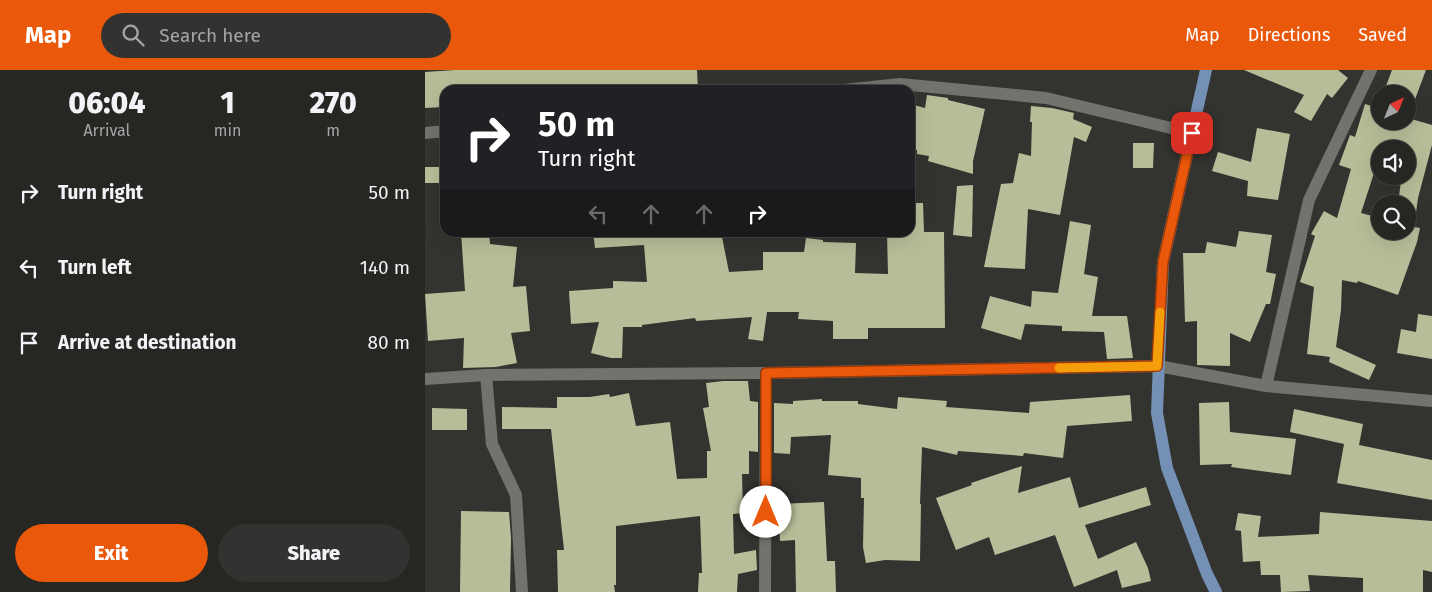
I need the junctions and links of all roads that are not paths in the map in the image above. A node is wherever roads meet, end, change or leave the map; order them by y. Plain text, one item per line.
1 (1206, 70) edge
2 (1371, 70) edge
3 (891, 85) edge
4 (910, 85) edge
5 (915, 85) edge
6 (440, 132) edge
7 (425, 133) edge
8 (1192, 133) junction
9 (1157, 366) junction
10 (766, 373) junction
11 (486, 376) junction
12 (425, 379) edge
13 (1266, 386) junction
14 (1432, 401) edge
15 (522, 592) edge
16 (765, 592) edge
17 (1216, 592) edge

1 - 8 main road
2 - 13 street
3 - 4 street
5 - 8 street
6 - 7 street
8 - 9 main road
9 - 10 street
9 - 13 street
9 - 17 main road
10 - 11 street
10 - 16 street
11 - 12 street
11 - 15 street
13 - 14 street

